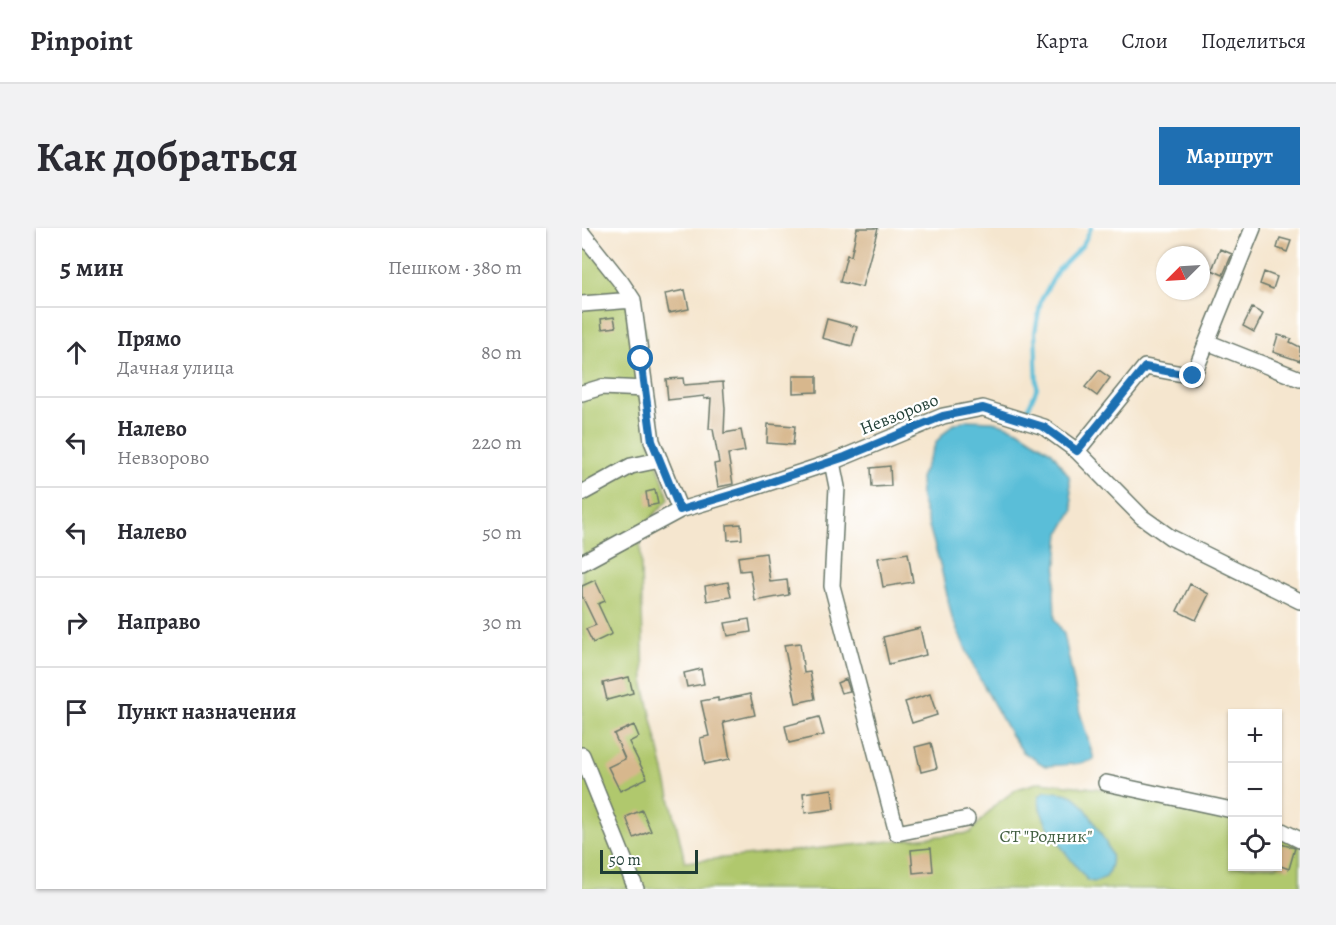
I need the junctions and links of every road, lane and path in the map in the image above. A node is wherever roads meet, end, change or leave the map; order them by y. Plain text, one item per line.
1 (1253, 228) edge
2 (582, 232) edge
3 (633, 300) junction
4 (582, 304) edge
5 (1207, 342) junction
6 (1300, 379) edge
7 (645, 390) junction
8 (582, 393) edge
9 (1077, 451) junction
10 (660, 460) junction
11 (832, 462) junction
12 (582, 493) edge
13 (680, 510) junction
14 (582, 563) edge
15 (1300, 602) edge
16 (582, 755) edge
17 (1106, 783) dead end
18 (1228, 809) edge
19 (967, 819) dead end
20 (1282, 831) edge
21 (1300, 840) edge
22 (636, 889) edge

1 - 5 street
2 - 3 street
3 - 4 street
3 - 7 street
5 - 6 street
5 - 9 street
7 - 8 street
7 - 10 street
9 - 11 street, Невзорово
9 - 15 street, Невзорово
10 - 12 street
10 - 13 street
11 - 13 street, Невзорово
11 - 19 street
13 - 14 street, Невзорово
16 - 22 street
17 - 18 street
20 - 21 street

